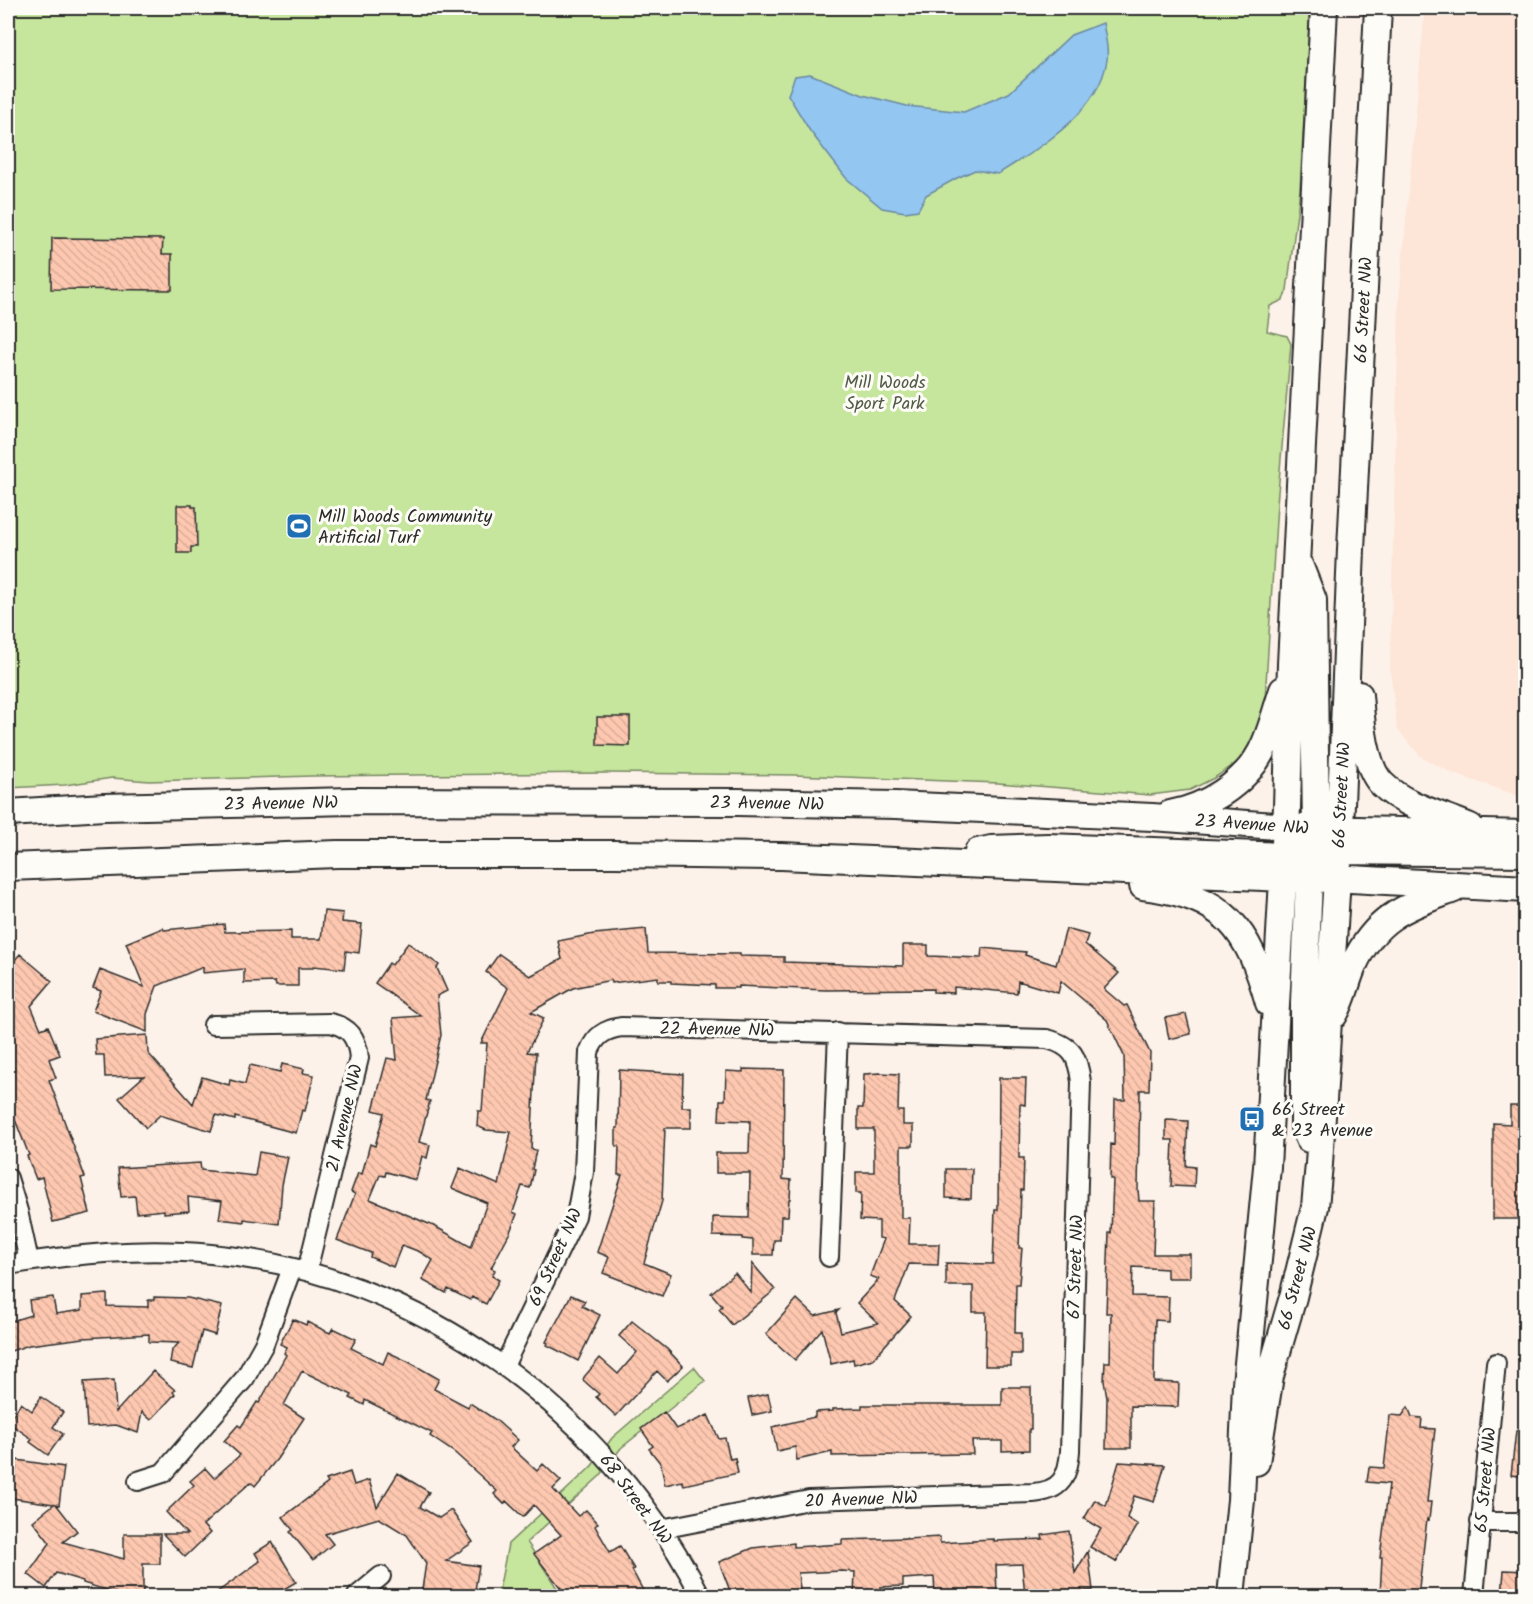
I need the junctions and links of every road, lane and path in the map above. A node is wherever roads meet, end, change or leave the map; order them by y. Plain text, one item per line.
1 (1324, 8) edge
2 (1378, 8) edge
3 (1296, 558) junction
4 (1348, 627) junction
5 (1291, 664) junction
6 (8, 813) edge
7 (1152, 817) junction
8 (1285, 827) junction
9 (1484, 833) junction
10 (1526, 834) edge
11 (1526, 853) edge
12 (1314, 857) junction
13 (934, 863) junction
14 (8, 867) edge
15 (1070, 868) junction
16 (1462, 885) junction
17 (1526, 889) edge
18 (1274, 1019) junction
19 (213, 1024) dead end
20 (1327, 1029) junction
21 (838, 1032) junction
22 (598, 1036) joint
23 (1072, 1052) joint
24 (1319, 1164) junction
25 (8, 1178) edge
26 (829, 1257) dead end
27 (29, 1261) junction
28 (8, 1264) edge
29 (299, 1269) junction
30 (1496, 1363) dead end
31 (504, 1366) junction
32 (138, 1481) dead end
33 (1061, 1482) joint
34 (1480, 1522) junction
35 (1526, 1522) edge
36 (661, 1529) junction
37 (381, 1576) dead end
38 (1232, 1585) edge
39 (357, 1596) edge
40 (701, 1596) edge
41 (1474, 1596) edge

1 - 3 main road, 66 Street NW
2 - 4 main road, 66 Street NW
3 - 5 main road, 66 Street NW
3 - 12 main road
4 - 9 main road
4 - 12 main road, 66 Street NW
5 - 7 main road
5 - 8 main road, 66 Street NW
6 - 7 main road, 23 Avenue NW
7 - 8 main road, 23 Avenue NW
8 - 12 main road, 66 Street NW
9 - 10 main road
9 - 12 main road
11 - 12 main road
12 - 13 main road
12 - 15 main road
12 - 16 main road
12 - 18 main road, 66 Street NW
12 - 20 main road, 66 Street NW
12 - 24 main road
13 - 14 main road
13 - 15 main road
15 - 18 main road
16 - 17 main road
16 - 20 main road
18 - 38 main road, 66 Street NW
19 - 29 street, 21 Avenue NW
20 - 24 main road, 66 Street NW
21 - 22 street, 22 Avenue NW
21 - 23 street, 22 Avenue NW
21 - 26 street
22 - 31 street, 69 Street NW
23 - 33 street, 67 Street NW
24 - 38 main road, 66 Street NW
25 - 27 street
27 - 28 street
27 - 29 street
29 - 31 street
29 - 32 street, 21 Avenue NW
30 - 34 street, 65 Street NW
31 - 36 street, 68 Street NW
33 - 36 street, 20 Avenue NW
34 - 35 street
34 - 41 street, 65 Street NW
36 - 40 street, 68 Street NW
37 - 39 street

